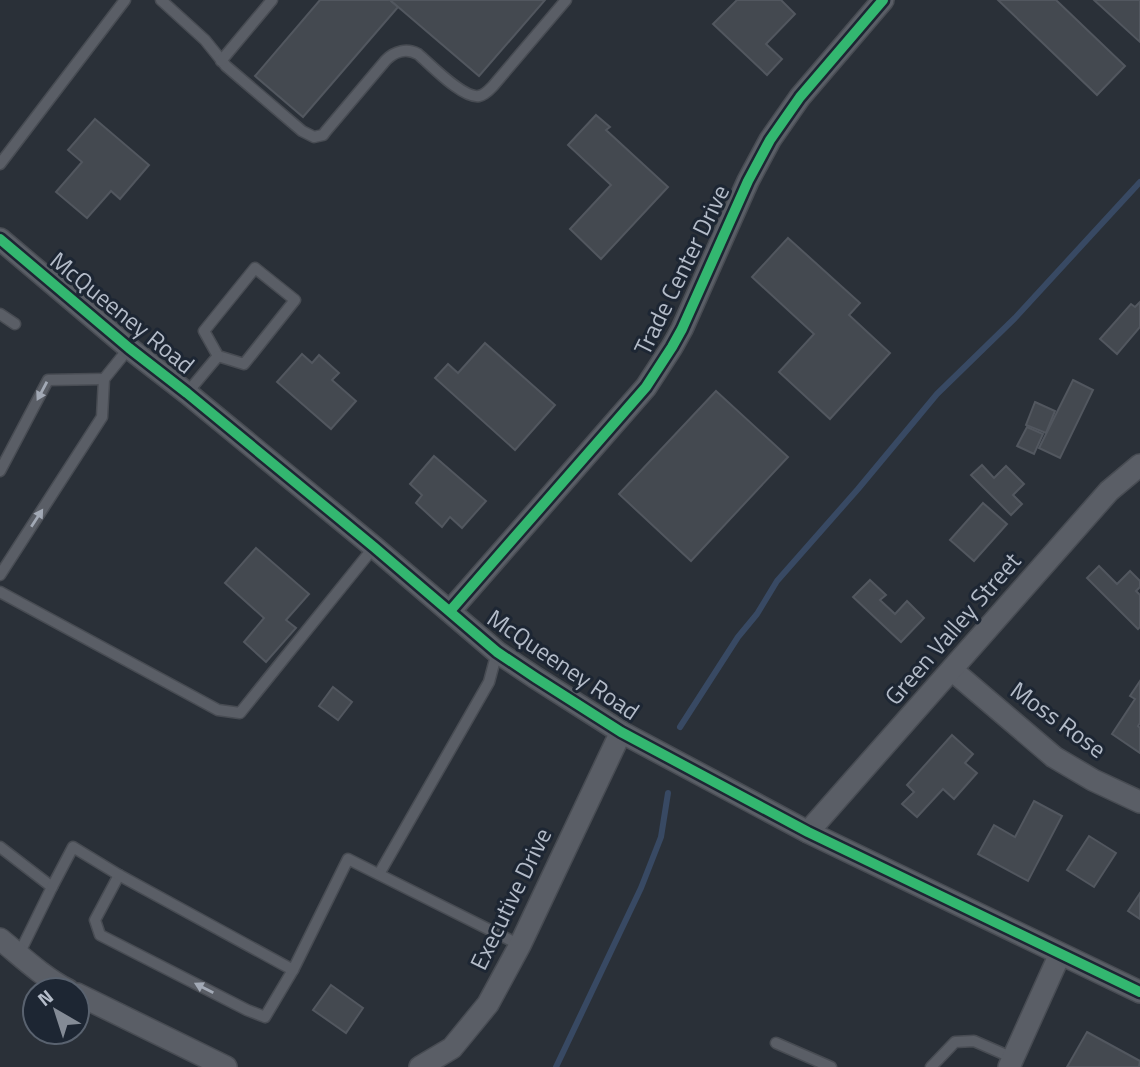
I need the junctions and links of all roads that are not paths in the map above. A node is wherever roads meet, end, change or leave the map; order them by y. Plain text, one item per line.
1 (125, 0) edge
2 (161, 0) edge
3 (272, 0) edge
4 (566, 0) edge
5 (883, 0) edge
6 (221, 61) junction
7 (0, 164) edge
8 (0, 239) edge
9 (0, 314) edge
10 (15, 324) dead end
11 (129, 348) junction
12 (218, 356) junction
13 (104, 379) junction
14 (187, 393) junction
15 (1140, 465) edge
16 (0, 471) edge
17 (374, 547) junction
18 (0, 575) edge
19 (0, 592) edge
20 (450, 611) junction
21 (497, 652) junction
22 (952, 670) junction
23 (621, 732) junction
24 (1140, 802) edge
25 (808, 832) junction
26 (0, 847) edge
27 (379, 874) junction
28 (119, 875) junction
29 (52, 887) junction
30 (0, 939) edge
31 (520, 945) junction
32 (19, 954) junction
33 (1060, 954) junction
34 (293, 970) junction
35 (47, 976) edge
36 (1140, 992) edge
37 (91, 1001) edge
38 (776, 1042) dead end
39 (1011, 1063) edge
40 (226, 1067) edge
41 (420, 1067) edge
42 (831, 1067) edge
43 (931, 1067) edge

1 - 7 lane
2 - 6 lane
3 - 6 lane
4 - 6 lane
5 - 20 street, Trade Center Drive
8 - 11 street, McQueeney Road
9 - 10 lane
11 - 13 lane
11 - 14 street, McQueeney Road
12 - 12 lane
12 - 14 lane
13 -> 16 lane
18 -> 13 lane
14 - 17 street, McQueeney Road
15 - 22 street, Green Valley Street
17 - 19 lane
17 - 20 street, McQueeney Road
20 - 21 street, McQueeney Road
21 - 23 street, McQueeney Road
21 - 27 lane
22 - 24 street, Moss Rose
22 - 25 street, Green Valley Street
23 - 25 street, McQueeney Road
23 - 31 street, Executive Drive
25 - 33 street, McQueeney Road
26 - 29 lane
27 - 31 lane
27 - 34 lane
28 - 29 lane
28 - 34 lane
34 -> 28 lane
29 - 32 lane
30 - 32 street
31 - 41 street, Executive Drive
32 - 35 street
33 - 36 street, McQueeney Road
33 - 39 street
37 - 40 street
38 - 42 lane
39 - 43 lane

